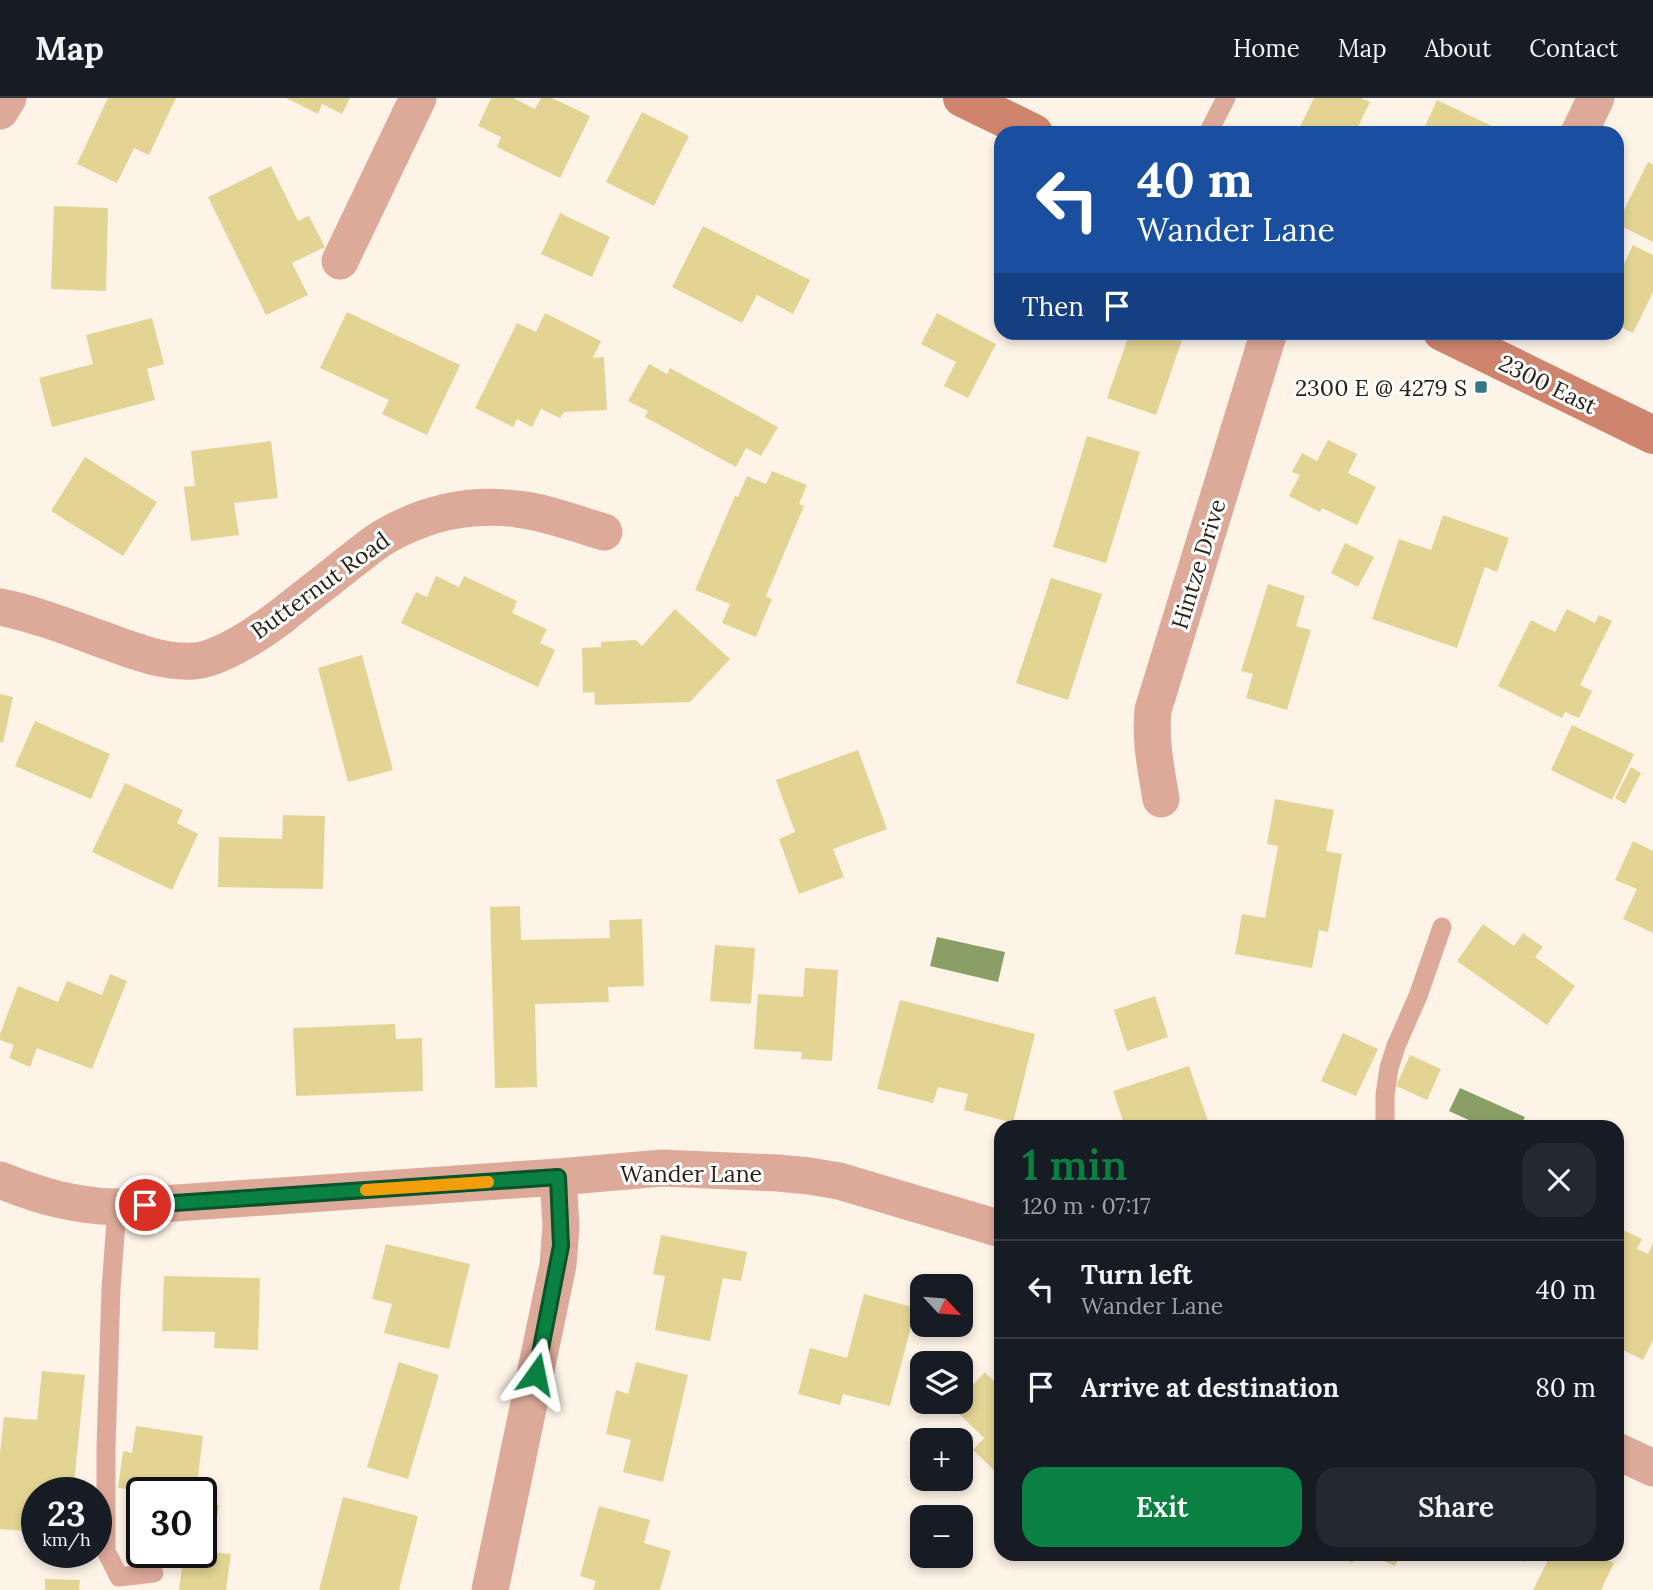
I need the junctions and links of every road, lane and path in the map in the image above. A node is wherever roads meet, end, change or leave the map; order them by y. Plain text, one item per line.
1 (8, 98) edge
2 (418, 98) edge
3 (962, 98) edge
4 (1226, 98) edge
5 (1596, 98) edge
6 (0, 111) edge
7 (1020, 126) edge
8 (1212, 126) edge
9 (1582, 126) edge
10 (340, 261) dead end
11 (1267, 340) edge
12 (1470, 340) edge
13 (1653, 435) edge
14 (604, 532) dead end
15 (0, 607) edge
16 (1161, 799) dead end
17 (1443, 928) dead end
18 (1385, 1120) edge
19 (558, 1177) junction
20 (0, 1180) edge
21 (117, 1207) junction
22 (994, 1227) edge
23 (1624, 1454) edge
24 (1653, 1468) edge
25 (154, 1573) dead end
26 (490, 1590) edge

1 - 6 street
2 - 10 street
3 - 7 main road
4 - 8 lane
5 - 9 street
11 - 16 street, Hintze Drive
12 - 13 main road, 2300 East
14 - 15 street, Butternut Road
17 - 18 lane
19 - 21 street, Wander Lane
19 - 22 street, Wander Lane
19 - 26 street
20 - 21 street, Wander Lane
21 - 25 lane
23 - 24 street

